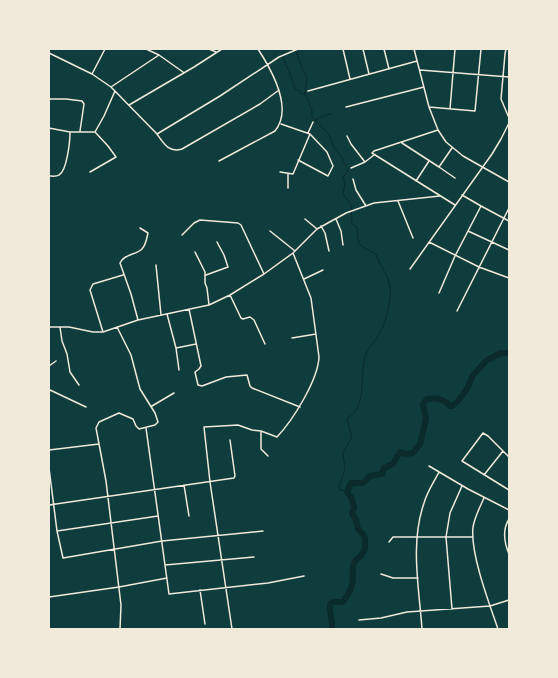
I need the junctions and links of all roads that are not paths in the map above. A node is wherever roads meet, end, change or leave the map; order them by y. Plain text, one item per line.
1 (51, 49) edge
2 (105, 49) edge
3 (146, 49) edge
4 (209, 49) edge
5 (222, 49) edge
6 (258, 49) edge
7 (298, 49) edge
8 (343, 49) edge
9 (363, 49) edge
10 (384, 49) edge
11 (414, 49) edge
12 (455, 49) edge
13 (481, 49) edge
14 (506, 49) edge
15 (216, 52) junction
16 (49, 53) edge
17 (159, 55) junction
18 (417, 61) junction
19 (268, 64) junction
20 (389, 69) junction
21 (420, 70) junction
22 (452, 72) junction
23 (184, 73) junction
24 (92, 74) junction
25 (369, 74) junction
26 (479, 74) junction
27 (503, 76) junction
28 (509, 76) edge
29 (350, 79) junction
30 (110, 87) junction
31 (424, 87) junction
32 (279, 90) junction
33 (115, 91) junction
34 (308, 91) dead end
35 (49, 98) edge
36 (129, 105) junction
37 (346, 107) dead end
38 (429, 107) junction
39 (450, 109) junction
40 (509, 118) edge
41 (313, 122) dead end
42 (280, 123) junction
43 (509, 123) edge
44 (49, 128) edge
45 (438, 130) junction
46 (70, 132) junction
47 (80, 132) junction
48 (95, 132) junction
49 (157, 134) junction
50 (309, 134) junction
51 (347, 136) dead end
52 (402, 143) junction
53 (452, 148) junction
54 (374, 155) junction
55 (298, 160) junction
56 (219, 161) dead end
57 (429, 161) junction
58 (365, 162) junction
59 (482, 166) junction
60 (439, 167) junction
61 (351, 168) dead end
62 (90, 172) dead end
63 (280, 172) dead end
64 (288, 174) junction
65 (49, 176) edge
66 (456, 178) dead end
67 (353, 179) dead end
68 (416, 181) junction
69 (509, 182) edge
70 (288, 188) dead end
71 (462, 195) junction
72 (440, 196) junction
73 (398, 201) junction
74 (455, 205) junction
75 (366, 206) junction
76 (481, 206) junction
77 (509, 208) edge
78 (305, 219) dead end
79 (336, 219) junction
80 (504, 219) junction
81 (509, 221) edge
82 (321, 226) junction
83 (140, 228) dead end
84 (317, 229) junction
85 (468, 230) junction
86 (270, 231) dead end
87 (182, 235) dead end
88 (413, 238) dead end
89 (217, 242) dead end
90 (429, 242) junction
91 (492, 242) junction
92 (343, 245) dead end
93 (509, 250) edge
94 (329, 251) dead end
95 (195, 252) dead end
96 (294, 252) junction
97 (456, 256) junction
98 (156, 265) dead end
99 (479, 267) junction
100 (410, 269) dead end
101 (323, 270) dead end
102 (264, 274) junction
103 (124, 275) junction
104 (206, 276) junction
105 (509, 278) edge
106 (304, 279) junction
107 (439, 293) dead end
108 (230, 295) junction
109 (209, 305) junction
110 (188, 309) junction
111 (457, 311) dead end
112 (167, 314) junction
113 (161, 316) junction
114 (138, 320) junction
115 (49, 327) edge
116 (60, 327) junction
117 (117, 327) junction
118 (103, 332) junction
119 (316, 334) junction
120 (292, 338) dead end
121 (197, 344) junction
122 (265, 344) dead end
123 (176, 348) junction
124 (56, 361) dead end
125 (49, 366) edge
126 (179, 370) dead end
127 (79, 385) dead end
128 (49, 392) edge
129 (174, 393) dead end
130 (151, 406) junction
131 (86, 407) dead end
132 (300, 407) junction
133 (146, 428) junction
134 (261, 431) junction
135 (230, 440) dead end
136 (99, 444) junction
137 (49, 450) edge
138 (503, 451) junction
139 (268, 456) dead end
140 (509, 456) edge
141 (429, 466) dead end
142 (49, 468) edge
143 (439, 472) junction
144 (484, 475) junction
145 (210, 482) junction
146 (184, 485) junction
147 (462, 486) junction
148 (154, 490) junction
149 (509, 490) edge
150 (107, 496) junction
151 (484, 498) junction
152 (53, 505) junction
153 (49, 506) edge
154 (509, 510) edge
155 (158, 516) junction
156 (189, 516) dead end
157 (509, 519) edge
158 (110, 523) junction
159 (57, 531) junction
160 (263, 531) dead end
161 (218, 536) junction
162 (416, 537) junction
163 (446, 537) junction
164 (473, 537) junction
165 (162, 541) junction
166 (389, 542) dead end
167 (114, 550) junction
168 (509, 554) edge
169 (254, 557) dead end
170 (222, 560) junction
171 (165, 566) junction
172 (381, 574) dead end
173 (304, 576) dead end
174 (167, 578) junction
175 (418, 578) junction
176 (118, 587) junction
177 (226, 587) junction
178 (200, 590) junction
179 (49, 596) edge
180 (509, 600) edge
181 (490, 606) junction
182 (452, 609) junction
183 (421, 612) junction
184 (359, 620) dead end
185 (205, 624) dead end
186 (120, 629) edge
187 (232, 629) edge
188 (422, 629) edge
189 (498, 629) edge

1 - 16 street
2 - 24 street
3 - 17 street
4 - 15 street
5 - 15 street
6 - 19 street
7 - 19 street
8 - 29 street
9 - 25 street
10 - 20 street
11 - 18 street
12 - 22 street
13 - 26 street
14 - 27 street
15 - 23 street
16 - 24 street
17 - 23 street
17 - 30 street
18 - 20 street
18 - 21 street
19 - 32 street
19 - 49 street
20 - 25 street
21 - 22 street
21 - 31 street
22 - 26 street
22 - 39 street
23 - 36 street
24 - 30 street
25 - 29 street
26 - 27 street
26 - 39 street
27 - 28 street
27 - 40 street
29 - 34 street
30 - 33 street
31 - 37 street
31 - 38 street
32 - 42 street
32 - 49 street
33 - 36 street
33 - 48 street
35 - 47 street
36 - 49 street
38 - 39 street
38 - 45 street
41 - 50 street
42 - 50 street
42 - 56 street
43 - 59 street
44 - 46 street
45 - 52 street
45 - 53 street
46 - 47 street
46 - 65 street
47 - 48 street
48 - 62 street
50 - 55 street
50 - 55 street
51 - 58 street
52 - 54 street
52 - 57 street
53 - 59 street
53 - 60 street
54 - 58 street
54 - 68 street
55 - 64 street
57 - 60 street
57 - 68 street
58 - 61 street
59 - 69 street
59 - 71 street
60 - 66 street
63 - 64 street
64 - 70 street
67 - 75 street
68 - 72 street
71 - 74 street
71 - 76 street
72 - 73 street
72 - 74 street
73 - 75 street
73 - 88 street
74 - 90 street
75 - 79 street
76 - 80 street
76 - 85 street
77 - 80 street
78 - 84 street
79 - 82 street
79 - 92 street
80 - 81 street
80 - 91 street
82 - 84 street
82 - 94 street
83 - 103 street
84 - 96 street
85 - 91 street
85 - 97 street
86 - 96 street
87 - 102 street
89 - 104 street
90 - 97 street
90 - 100 street
91 - 93 street
91 - 99 street
95 - 104 street
96 - 102 street
96 - 106 street
97 - 99 street
97 - 107 street
98 - 113 street
99 - 105 street
99 - 111 street
101 - 106 street
102 - 108 street
103 - 114 street
103 - 118 street
104 - 109 street
106 - 119 street
108 - 109 street
108 - 122 street
109 - 110 street
110 - 112 street
110 - 121 street
112 - 113 street
112 - 123 street
113 - 114 street
114 - 117 street
115 - 116 street
116 - 118 street
116 - 127 street
117 - 118 street
117 - 130 street
119 - 120 street
119 - 132 street
121 - 123 street
121 - 132 street
123 - 126 street
124 - 125 street
128 - 131 street
129 - 130 street
130 - 133 street
132 - 134 street
133 - 136 street
133 - 148 street
134 - 139 street
134 - 145 street
135 - 145 street
136 - 137 street
136 - 150 street
138 - 140 street
138 - 144 street
138 - 144 street
141 - 143 street
142 - 152 street
143 - 147 street
143 - 162 street
144 - 149 street
145 - 146 street
145 - 161 street
146 - 148 street
146 - 156 street
147 - 151 street
147 - 163 street
148 - 150 street
148 - 155 street
150 - 152 street
150 - 158 street
151 - 154 street
151 - 164 street
152 - 153 street
152 - 159 street
155 - 158 street
155 - 165 street
157 - 168 street
158 - 159 street
158 - 167 street
159 - 167 street
160 - 161 street
161 - 165 street
161 - 170 street
162 - 163 street
162 - 166 street
162 - 175 street
163 - 164 street
163 - 182 street
164 - 181 street
165 - 167 street
165 - 171 street
167 - 176 street
169 - 170 street
170 - 171 street
170 - 177 street
171 - 174 street
172 - 175 street
173 - 177 street
174 - 176 street
174 - 178 street
175 - 183 street
176 - 179 street
176 - 186 street
177 - 178 street
177 - 187 street
178 - 185 street
180 - 181 street
181 - 182 street
181 - 189 street
182 - 183 street
183 - 184 street
183 - 188 street

